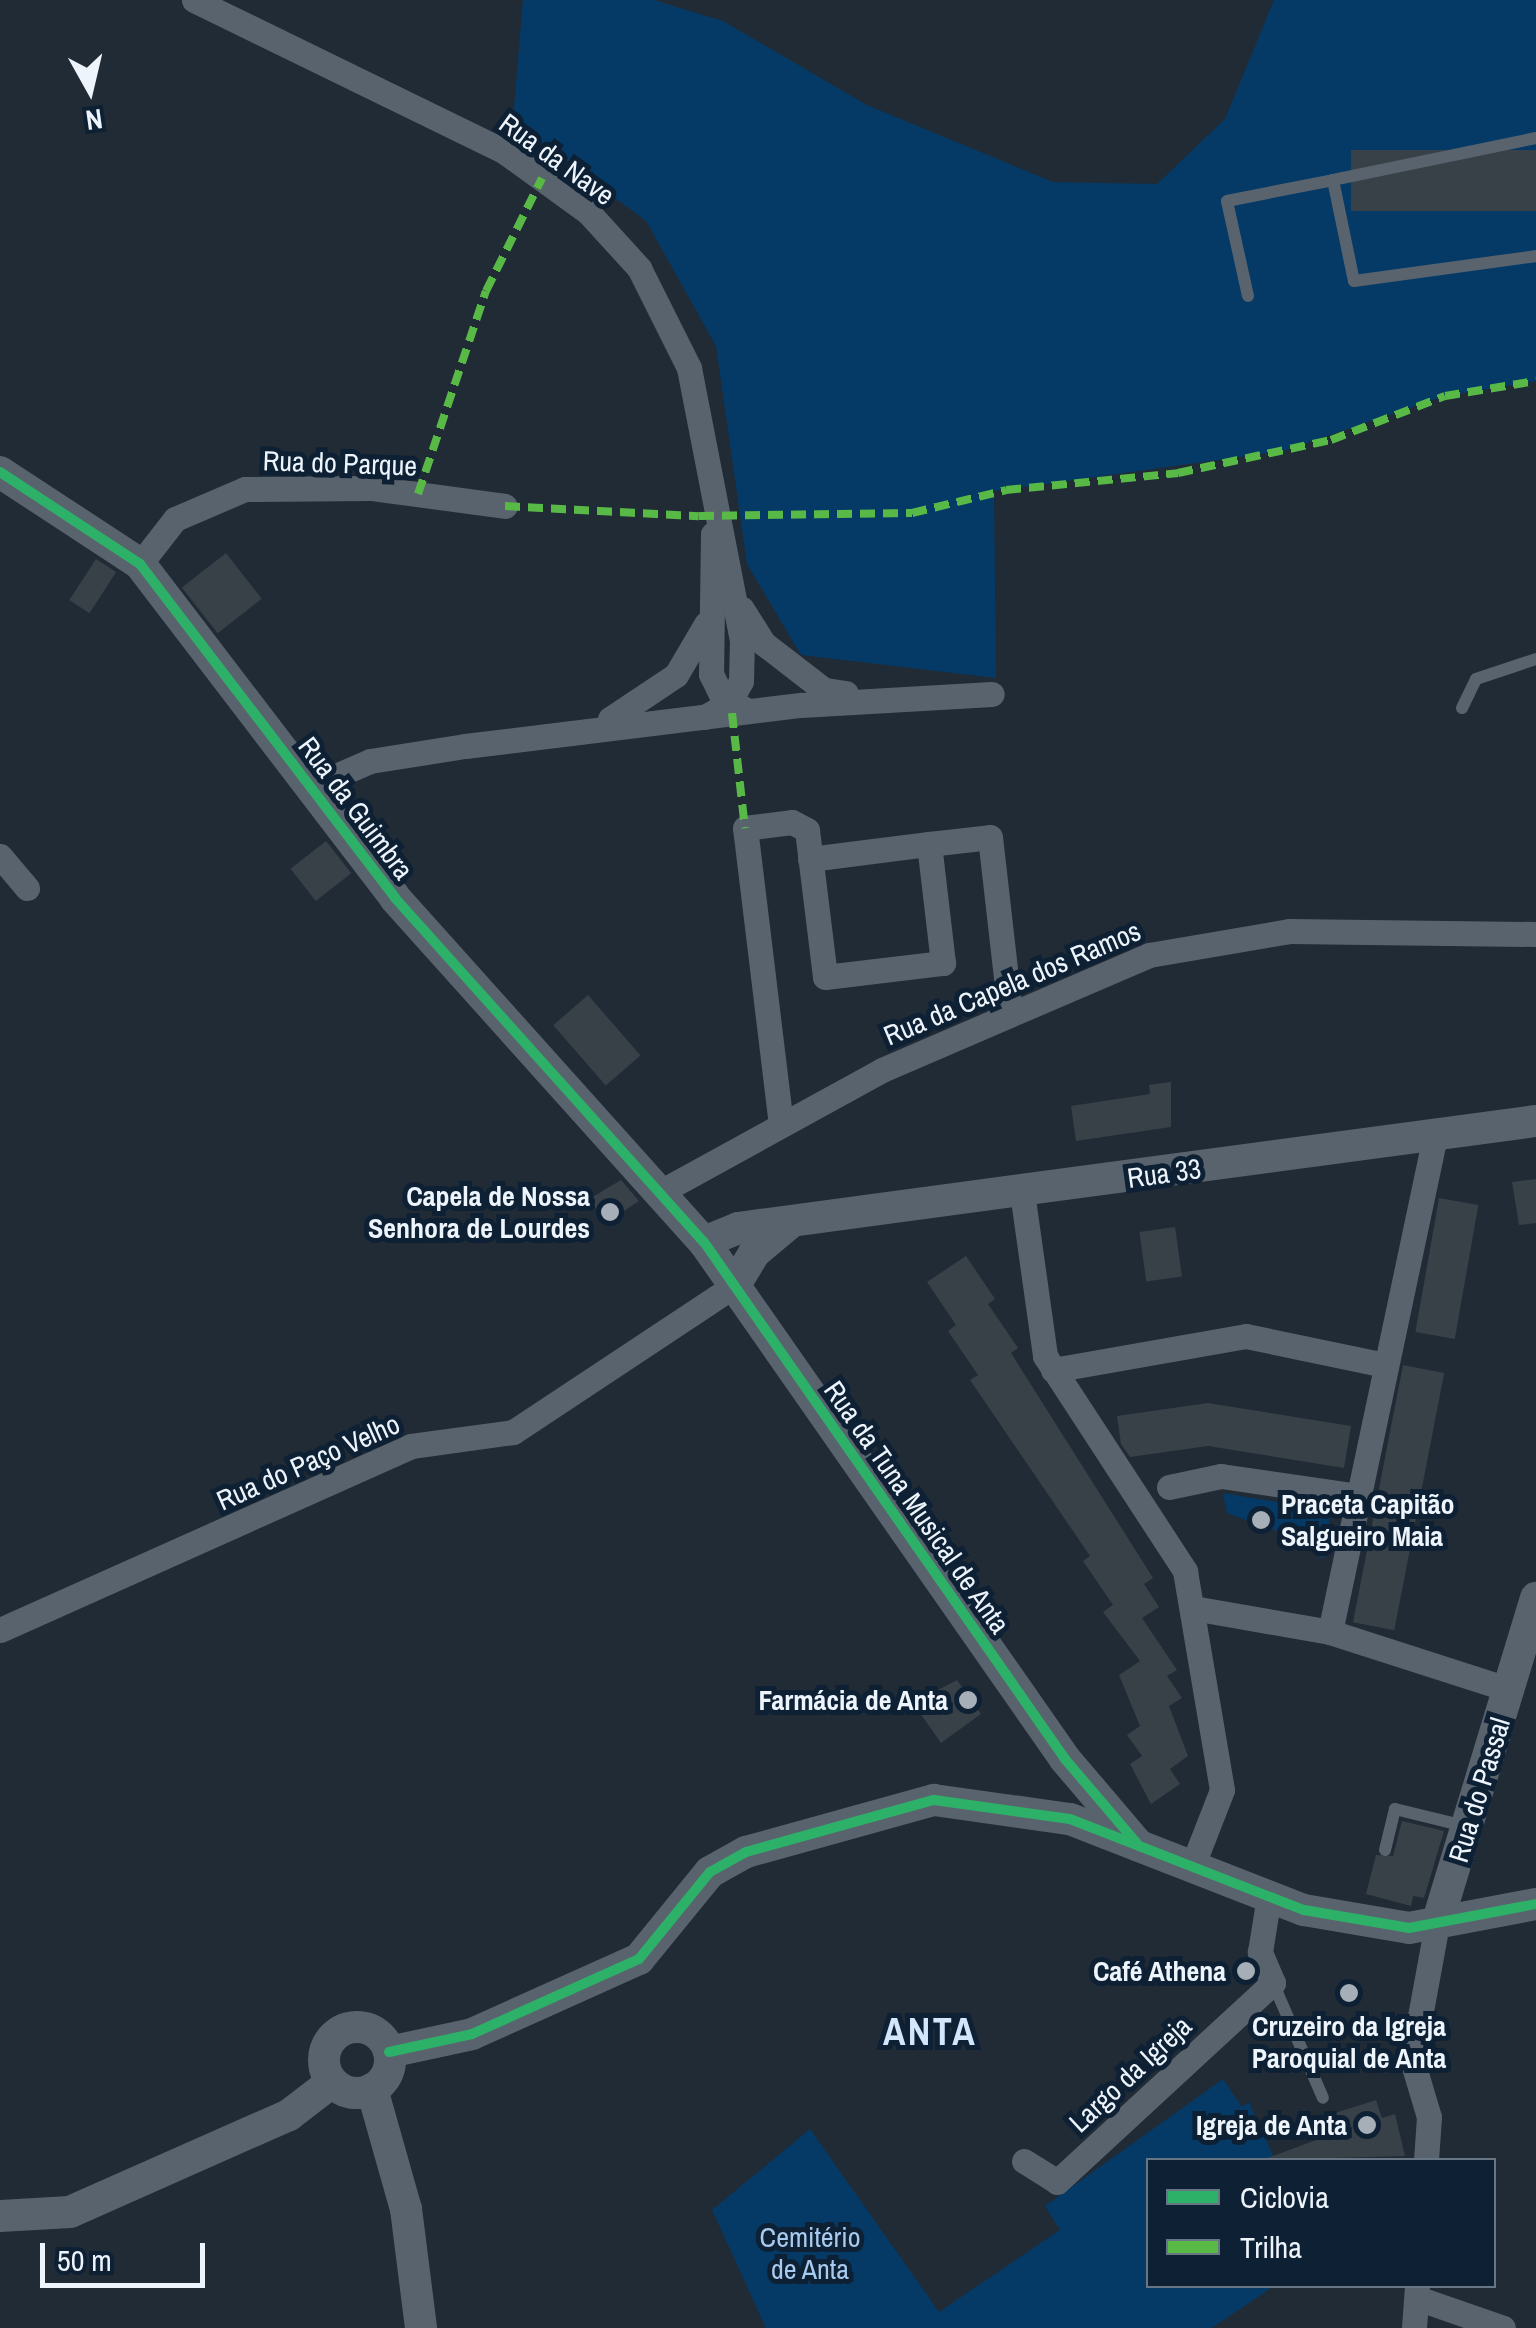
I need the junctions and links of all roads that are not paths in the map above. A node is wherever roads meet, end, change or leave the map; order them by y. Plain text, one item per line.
1 (194, 0) edge
2 (1536, 138) edge
3 (1332, 180) junction
4 (1536, 256) edge
5 (1248, 296) dead end
6 (0, 472) edge
7 (505, 506) dead end
8 (714, 514) junction
9 (140, 564) junction
10 (733, 585) junction
11 (706, 624) junction
12 (1536, 658) edge
13 (992, 694) dead end
14 (882, 698) junction
15 (741, 707) junction
16 (1462, 708) dead end
17 (577, 732) junction
18 (313, 786) junction
19 (930, 844) junction
20 (0, 856) edge
21 (810, 860) junction
22 (27, 888) dead end
23 (1536, 934) edge
24 (1010, 1013) junction
25 (1536, 1121) edge
26 (781, 1125) junction
27 (1435, 1136) junction
28 (662, 1191) junction
29 (1022, 1192) junction
30 (791, 1222) junction
31 (704, 1242) junction
32 (735, 1286) junction
33 (1384, 1365) junction
34 (1053, 1370) junction
35 (1169, 1488) dead end
36 (1358, 1496) junction
37 (1536, 1598) edge
38 (1193, 1608) junction
39 (0, 1630) edge
40 (1330, 1632) junction
41 (1510, 1690) junction
42 (1070, 1765) junction
43 (1092, 1790) junction
44 (1029, 1810) junction
45 (1070, 1819) junction
46 (1468, 1827) junction
47 (1139, 1846) junction
48 (1385, 1850) dead end
49 (1192, 1868) junction
50 (1268, 1902) junction
51 (1536, 1904) edge
52 (1437, 1924) junction
53 (1273, 1983) junction
54 (390, 2052) junction
55 (332, 2082) junction
56 (372, 2089) junction
57 (1323, 2098) dead end
58 (1426, 2158) edge
59 (1024, 2161) dead end
60 (0, 2216) edge
61 (1417, 2292) edge
62 (421, 2328) edge
63 (1414, 2328) edge
64 (1503, 2328) edge

1 - 8 street, Rua da Nave
2 - 3 lane
3 - 4 lane
3 - 5 lane
6 - 9 street, Rua da Guimbra
7 - 9 street, Rua do Parque
8 - 10 street, Rua da Nave
8 - 11 street, Rua da Nave
9 - 18 street, Rua da Guimbra
10 - 14 street, Rua da Nave
10 - 15 street, Rua da Nave
11 - 15 street, Rua da Nave
11 - 17 street, Rua da Nave
12 - 16 lane
13 - 14 street, Rua da Nave
14 - 15 street, Rua da Nave
15 - 17 street, Rua da Nave
17 - 18 street, Rua da Nave
18 - 28 street, Rua da Guimbra
19 - 21 street
19 - 21 street
19 - 24 street
20 - 22 street
21 - 26 street
23 - 24 street, Rua da Capela dos Ramos
24 - 26 street, Rua da Capela dos Ramos
25 - 27 street, Rua 33
26 - 28 street, Rua da Capela dos Ramos
27 - 29 street, Rua 33
27 - 33 street
28 - 31 street, Rua da Tuna Musical de Anta
29 - 30 street, Rua 33
29 - 34 street
30 - 31 street, Rua 33
30 - 32 street
31 - 32 street, Rua da Tuna Musical de Anta
32 - 39 street, Rua do Paço Velho
32 - 42 street, Rua da Tuna Musical de Anta
33 - 34 street
33 - 36 street
34 - 38 street
35 - 36 street
36 - 40 street
37 - 41 street, Rua do Passal
38 - 40 street
38 - 49 street
40 - 41 street
41 - 46 street, Rua do Passal
42 - 43 street, Rua da Tuna Musical de Anta
42 - 44 street
43 - 45 street
43 - 47 street, Rua da Tuna Musical de Anta
44 - 45 street
44 - 54 street
45 - 47 street
46 - 48 lane
46 - 52 street, Rua do Passal
47 - 49 street
49 - 50 street
50 - 52 street
50 - 53 street
51 - 52 street
52 - 58 street
53 - 57 lane
53 - 59 street, Largo da Igreja
54 - 55 street
54 - 56 street
55 - 56 street
55 - 60 street
56 - 62 street
61 - 63 street
61 - 64 street

